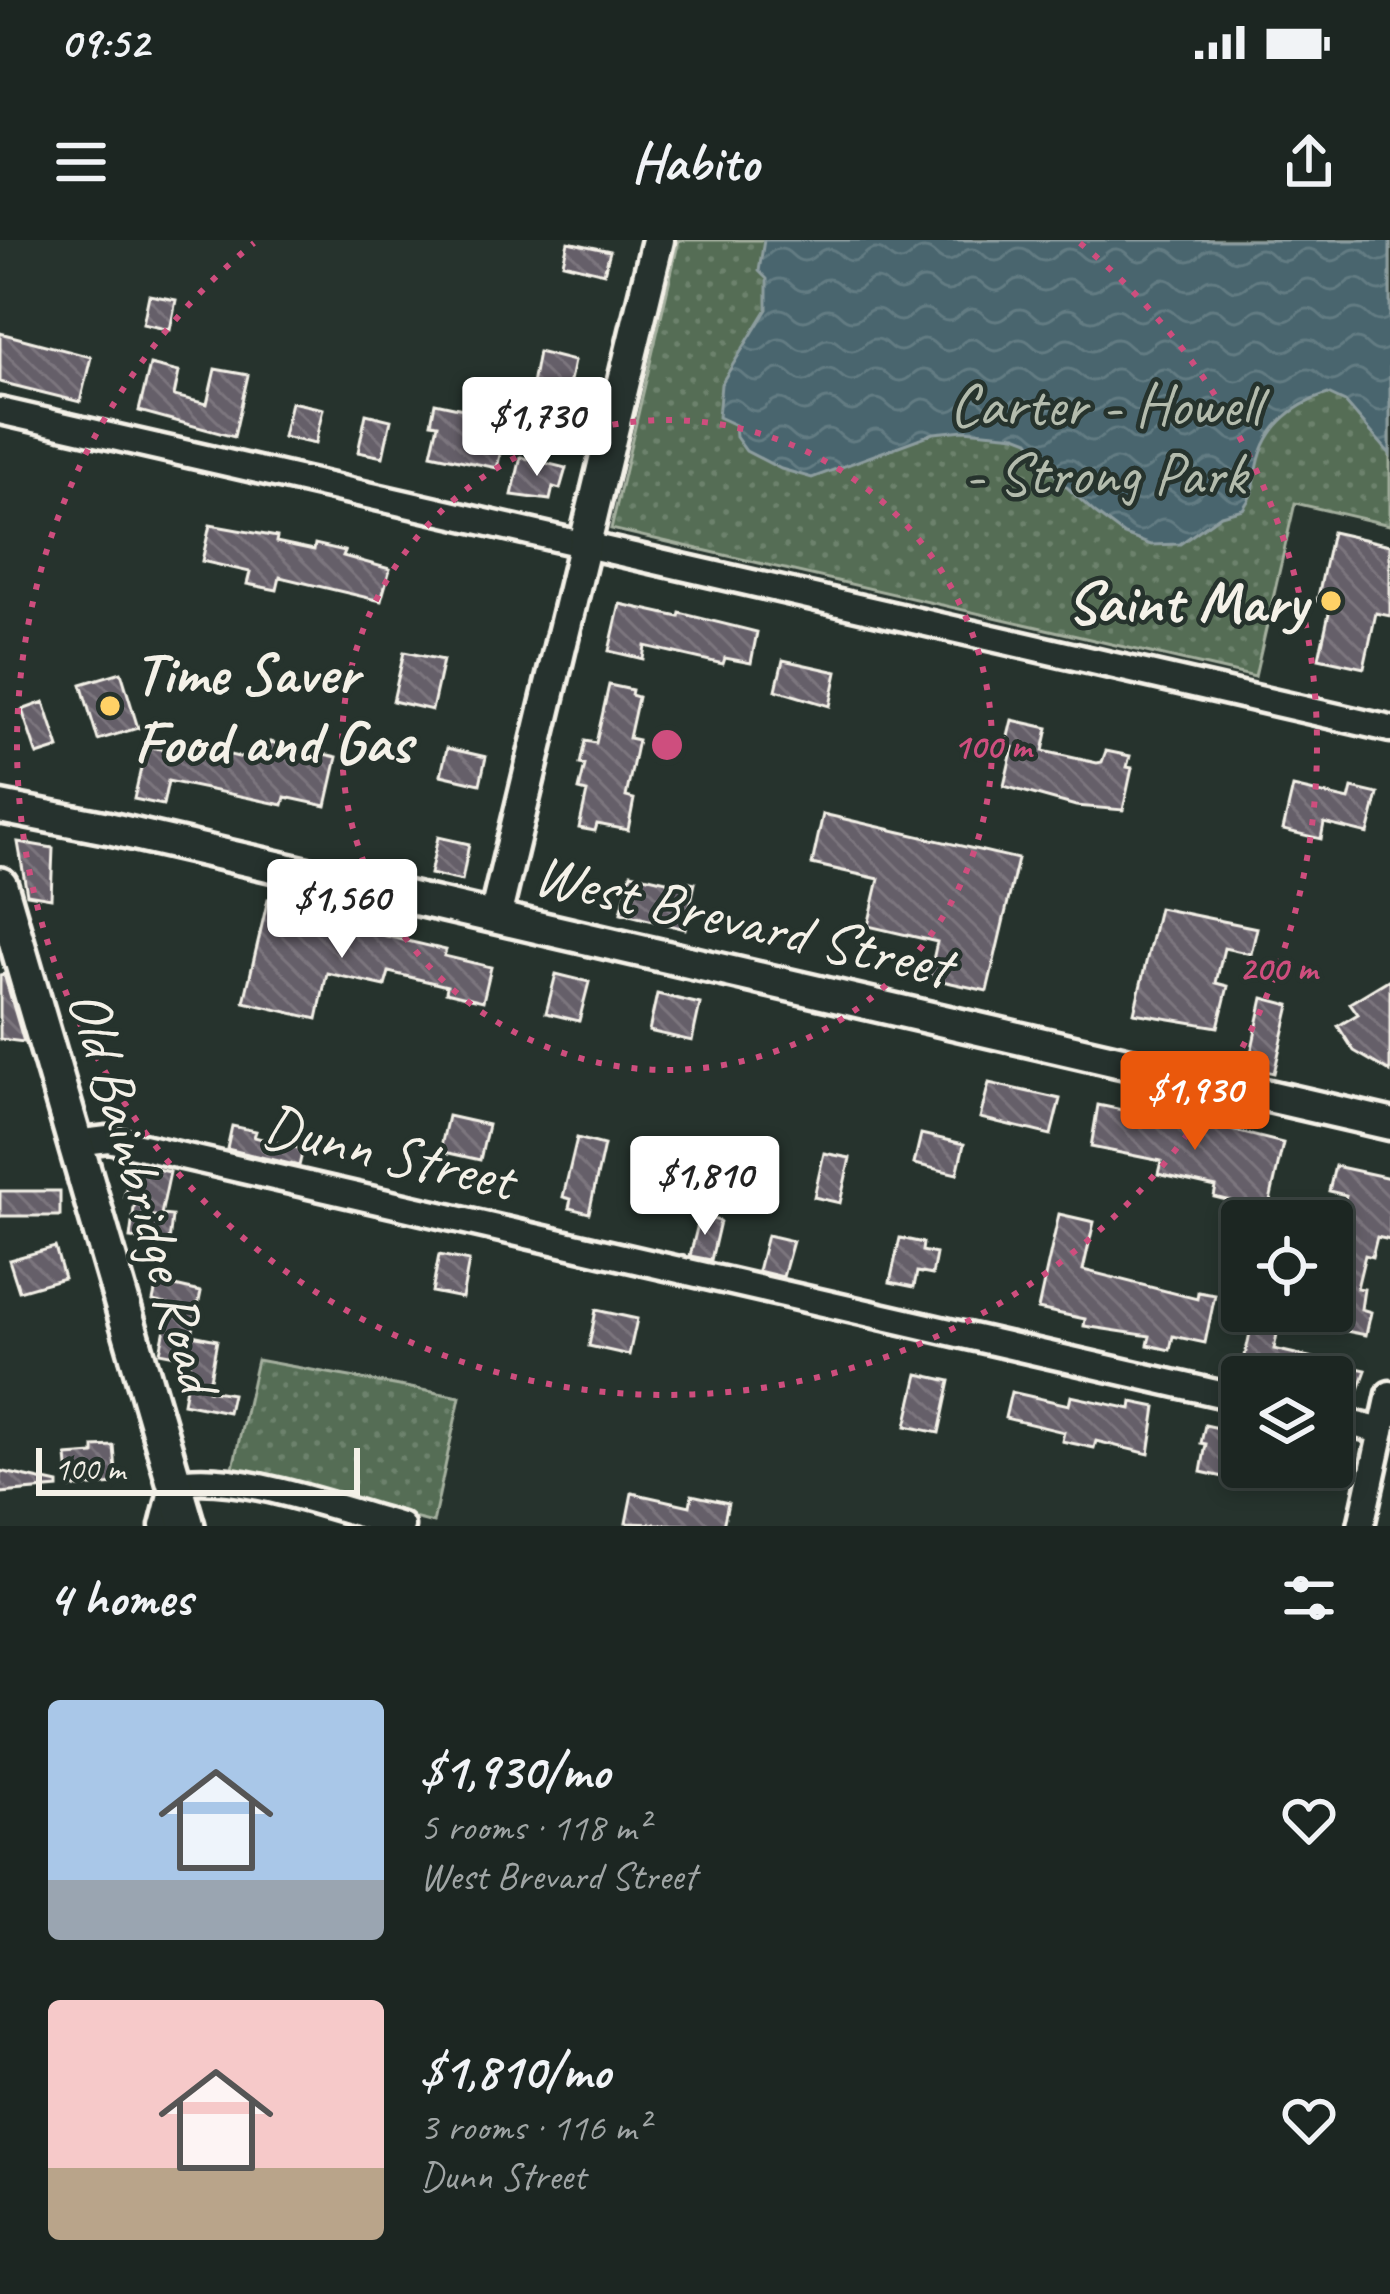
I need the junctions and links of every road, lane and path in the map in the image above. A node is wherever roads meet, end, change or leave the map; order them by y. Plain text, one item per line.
1 (658, 240) edge
2 (0, 411) edge
3 (584, 545) junction
4 (1390, 729) edge
5 (0, 807) edge
6 (0, 885) edge
7 (495, 917) junction
8 (1390, 1124) edge
9 (75, 1143) junction
10 (1221, 1394) edge
11 (1390, 1394) edge
12 (1353, 1422) edge
13 (1385, 1426) edge
14 (174, 1483) junction
15 (164, 1526) edge
16 (187, 1526) edge
17 (400, 1526) edge
18 (1361, 1526) edge

1 - 3 street
2 - 3 street
3 - 4 street
3 - 7 street
5 - 7 street, West Brevard Street
6 - 9 main road, Old Bainbridge Road
7 - 8 street, West Brevard Street
9 - 10 street, Dunn Street
9 - 14 main road, Old Bainbridge Road
11 - 13 street
12 - 13 street
13 - 18 street
14 - 15 street
14 - 16 main road, Old Bainbridge Road
14 - 17 street

